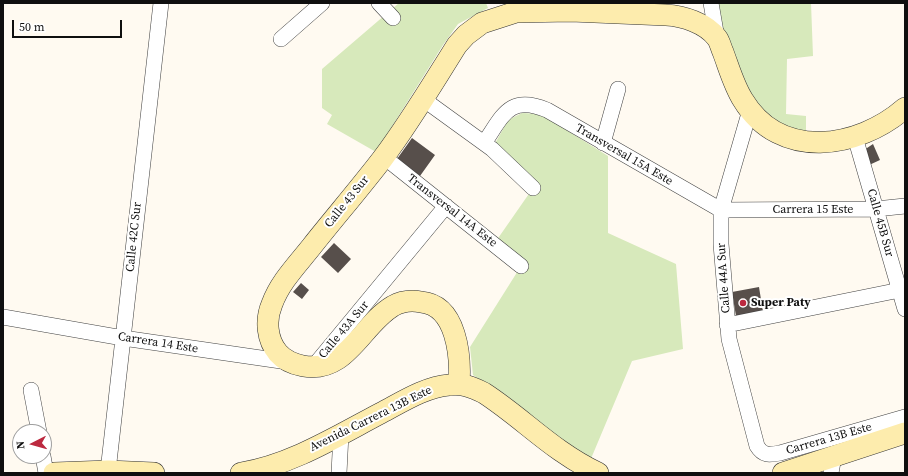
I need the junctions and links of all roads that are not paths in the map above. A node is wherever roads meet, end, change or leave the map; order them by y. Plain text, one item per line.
1 (161, 3) edge
2 (322, 3) edge
3 (379, 3) edge
4 (712, 3) edge
5 (570, 7) edge
6 (393, 18) dead end
7 (717, 38) junction
8 (281, 39) dead end
9 (618, 89) dead end
10 (423, 99) junction
11 (905, 108) edge
12 (750, 110) junction
13 (855, 137) junction
14 (603, 143) junction
15 (484, 144) junction
16 (384, 157) junction
17 (533, 188) dead end
18 (446, 206) junction
19 (905, 206) edge
20 (876, 209) junction
21 (720, 210) junction
22 (521, 266) dead end
23 (902, 290) edge
24 (905, 308) edge
25 (3, 317) edge
26 (727, 325) junction
27 (122, 338) junction
28 (288, 362) junction
29 (313, 367) junction
30 (459, 384) junction
31 (31, 390) dead end
32 (905, 417) edge
33 (37, 424) edge
34 (905, 433) edge
35 (341, 434) junction
36 (757, 446) joint
37 (832, 464) edge
38 (104, 472) edge
39 (54, 473) edge
40 (154, 473) edge
41 (241, 473) edge
42 (339, 473) edge
43 (598, 473) edge
44 (782, 473) edge

1 - 27 street, Calle 42C Sur
2 - 8 street
3 - 6 street
4 - 7 street
5 - 7 street, Calle 43 Sur
5 - 10 street, Calle 43 Sur
7 - 12 street
9 - 14 street
10 - 15 street
10 - 16 street, Calle 43 Sur
11 - 13 street
12 - 13 street
12 - 21 street, Calle 44A Sur
13 - 20 street, Calle 45B Sur
14 - 15 street, Transversal 15A Este
14 - 21 street, Transversal 15A Este
15 - 17 street
16 - 18 street, Transversal 14A Este
16 - 28 street, Calle 43 Sur
18 - 22 street, Transversal 14A Este
18 - 29 street, Calle 43A Sur
19 - 20 street, Carrera 15 Este
20 - 21 street, Carrera 15 Este
20 - 23 street, Calle 45B Sur
21 - 26 street, Calle 44A Sur
23 - 24 street, Calle 45B Sur
23 - 26 street
25 - 27 street, Carrera 14 Este
26 - 36 street, Calle 44A Sur
27 - 28 street, Carrera 14 Este
27 - 38 street, Calle 42C Sur
28 - 29 street, Carrera 14 Este
29 - 30 street, Calle 43A Sur
30 - 35 street, Avenida Carrera 13B Este
30 - 43 street, Avenida Carrera 13B Este
31 - 33 street
32 - 36 street, Carrera 13B Este
34 - 37 street
35 - 41 street, Avenida Carrera 13B Este
35 - 42 street
37 - 44 street
38 - 39 street
38 - 40 street

